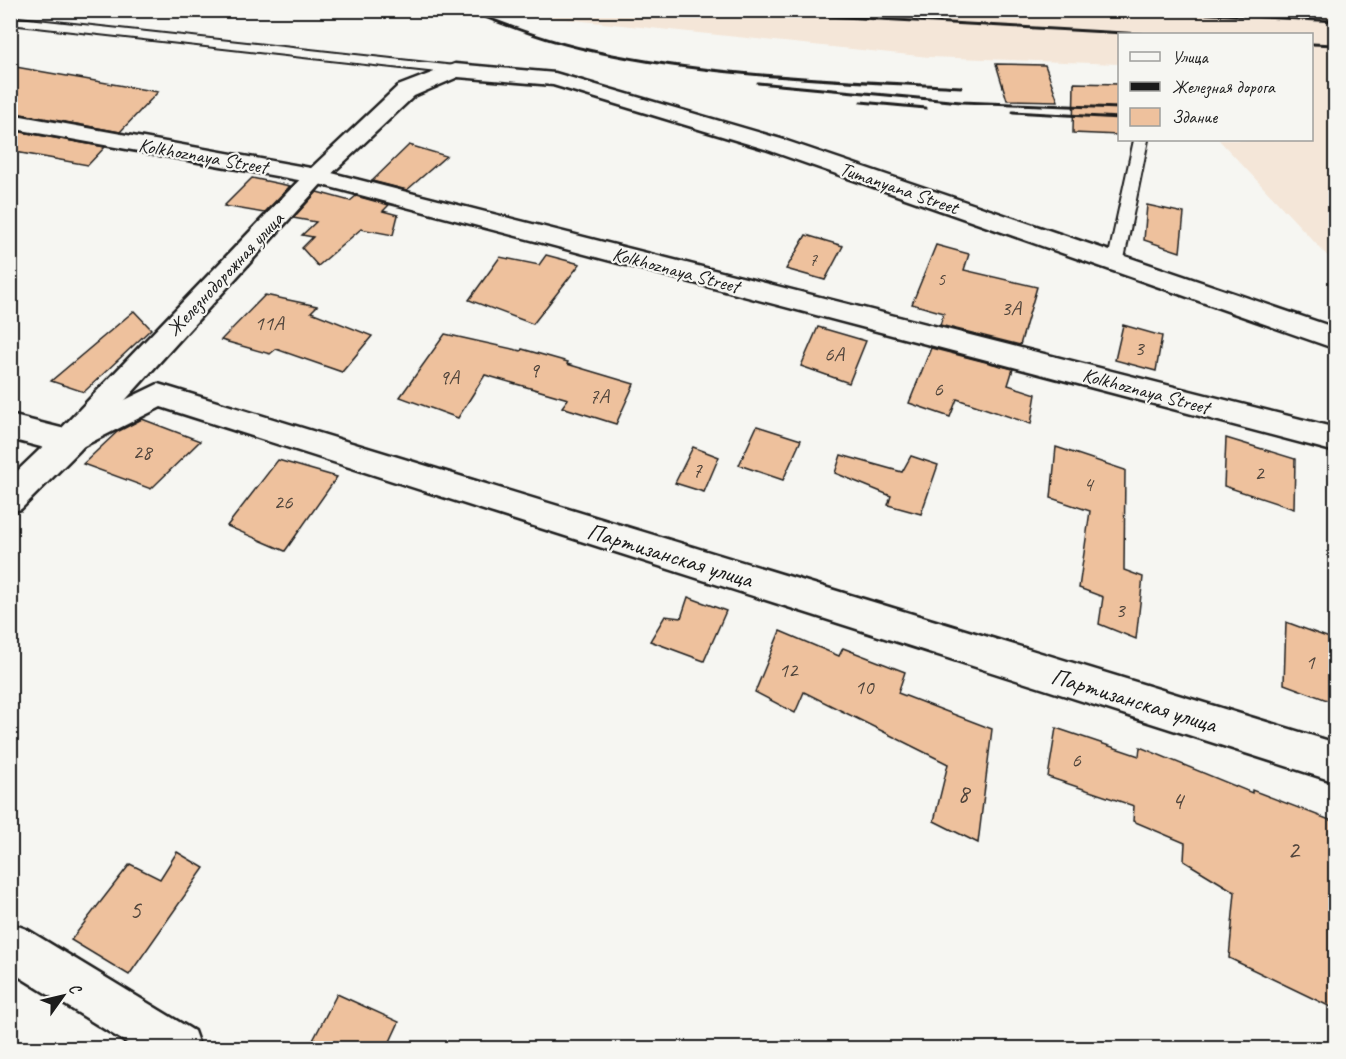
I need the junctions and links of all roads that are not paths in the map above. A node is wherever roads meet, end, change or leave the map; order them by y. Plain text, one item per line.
1 (10, 20) edge
2 (455, 70) junction
3 (10, 122) edge
4 (1141, 141) edge
5 (316, 176) junction
6 (1115, 264) junction
7 (1335, 339) edge
8 (10, 427) edge
9 (1335, 440) edge
10 (68, 442) junction
11 (10, 499) edge
12 (1335, 763) edge
13 (10, 945) edge
14 (177, 1048) edge

1 - 2 lane
2 - 5 street, Железнодорожная улица
2 - 6 street, Tumanyana Street
3 - 5 street, Kolkhoznaya Street
4 - 6 lane
5 - 9 street, Kolkhoznaya Street
5 - 10 street, Железнодорожная улица
6 - 7 street, Tumanyana Street
8 - 10 street
10 - 11 street, Железнодорожная улица
10 - 12 street, Партизанская улица
13 - 14 street

